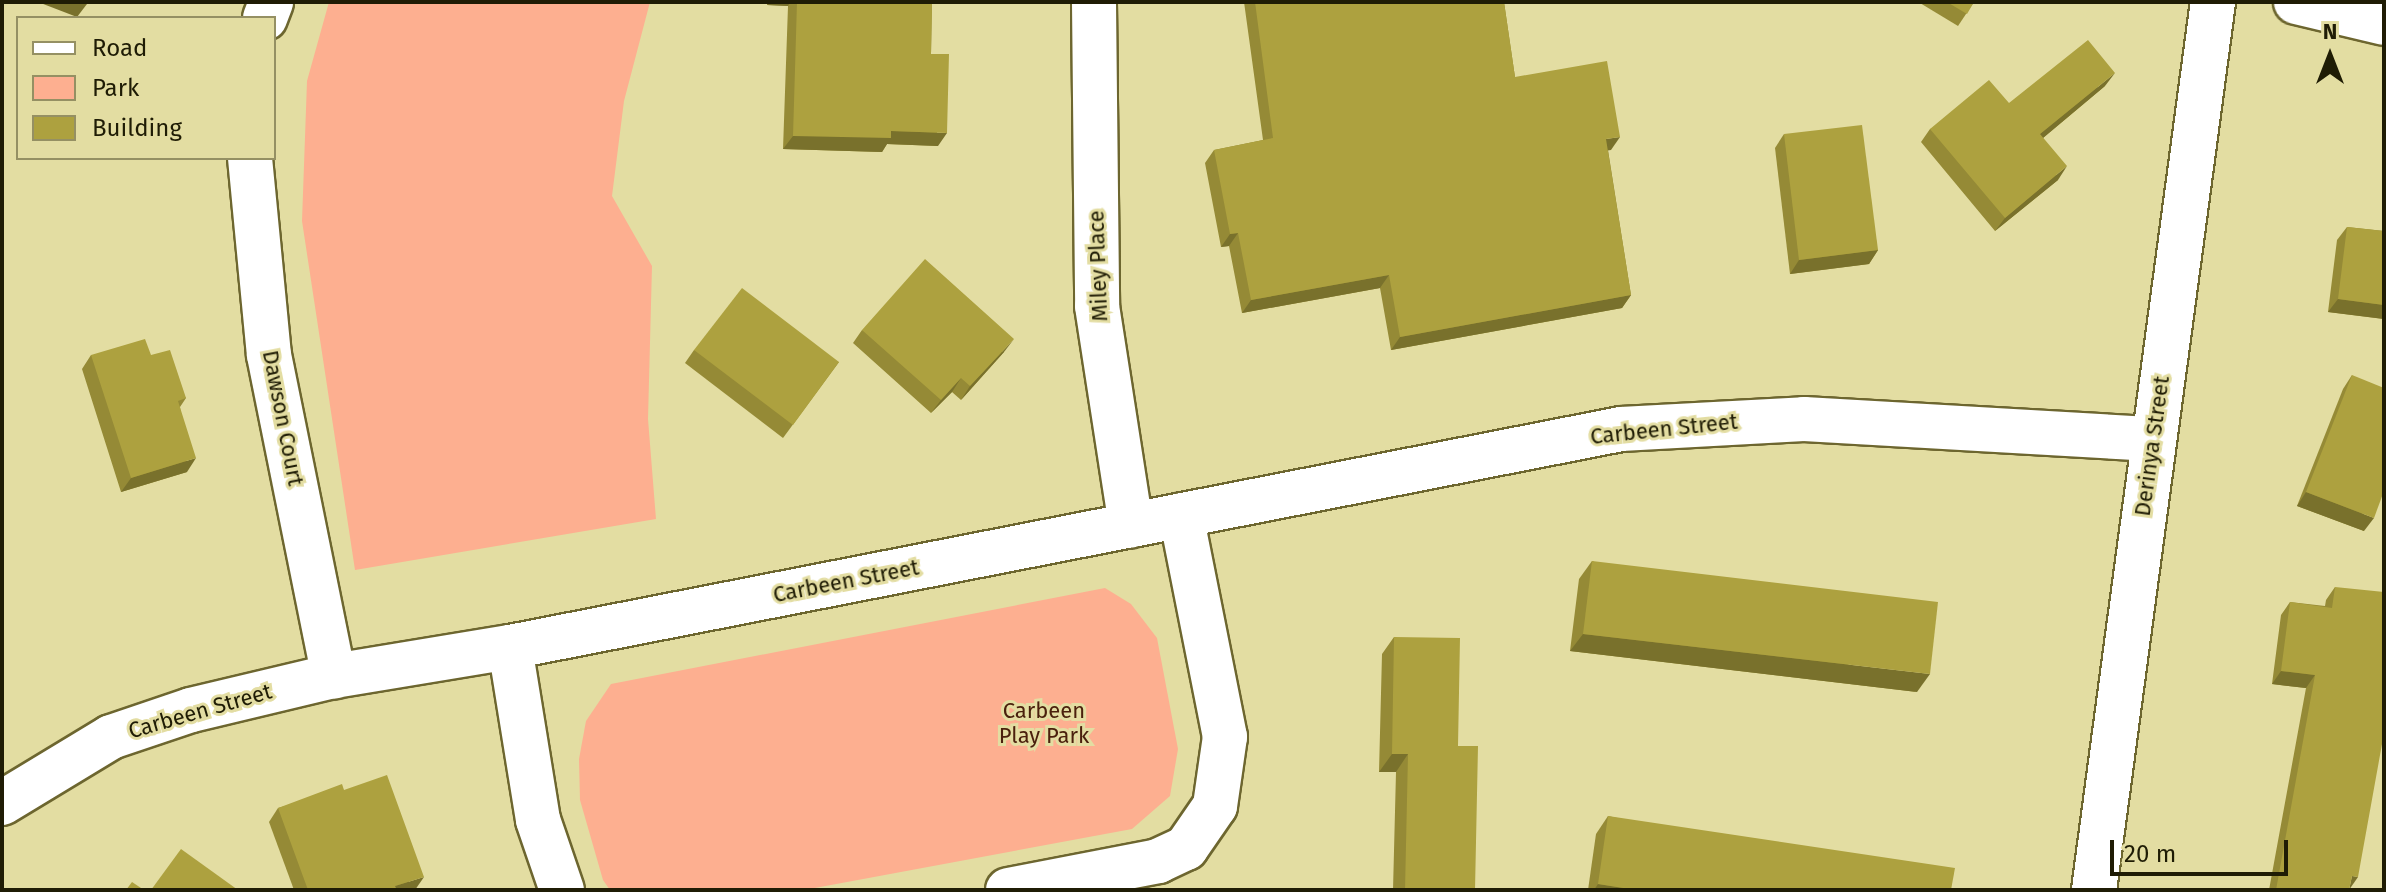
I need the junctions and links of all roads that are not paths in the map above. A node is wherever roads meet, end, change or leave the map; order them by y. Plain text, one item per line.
1 (2213, 2) edge
2 (2296, 2) edge
3 (1094, 3) edge
4 (2384, 23) edge
5 (250, 160) edge
6 (2153, 439) junction
7 (1181, 515) junction
8 (1131, 525) junction
9 (510, 647) junction
10 (334, 676) junction
11 (2, 803) edge
12 (562, 890) edge
13 (1008, 890) edge
14 (2094, 890) edge

1 - 6 street, Derinya Street
2 - 4 street
3 - 8 street, Miley Place
5 - 10 street, Dawson Court
6 - 7 street, Carbeen Street
6 - 14 street, Derinya Street
7 - 8 street, Carbeen Street
7 - 13 street
8 - 9 street, Carbeen Street
9 - 10 street, Carbeen Street
9 - 12 street
10 - 11 street, Carbeen Street

